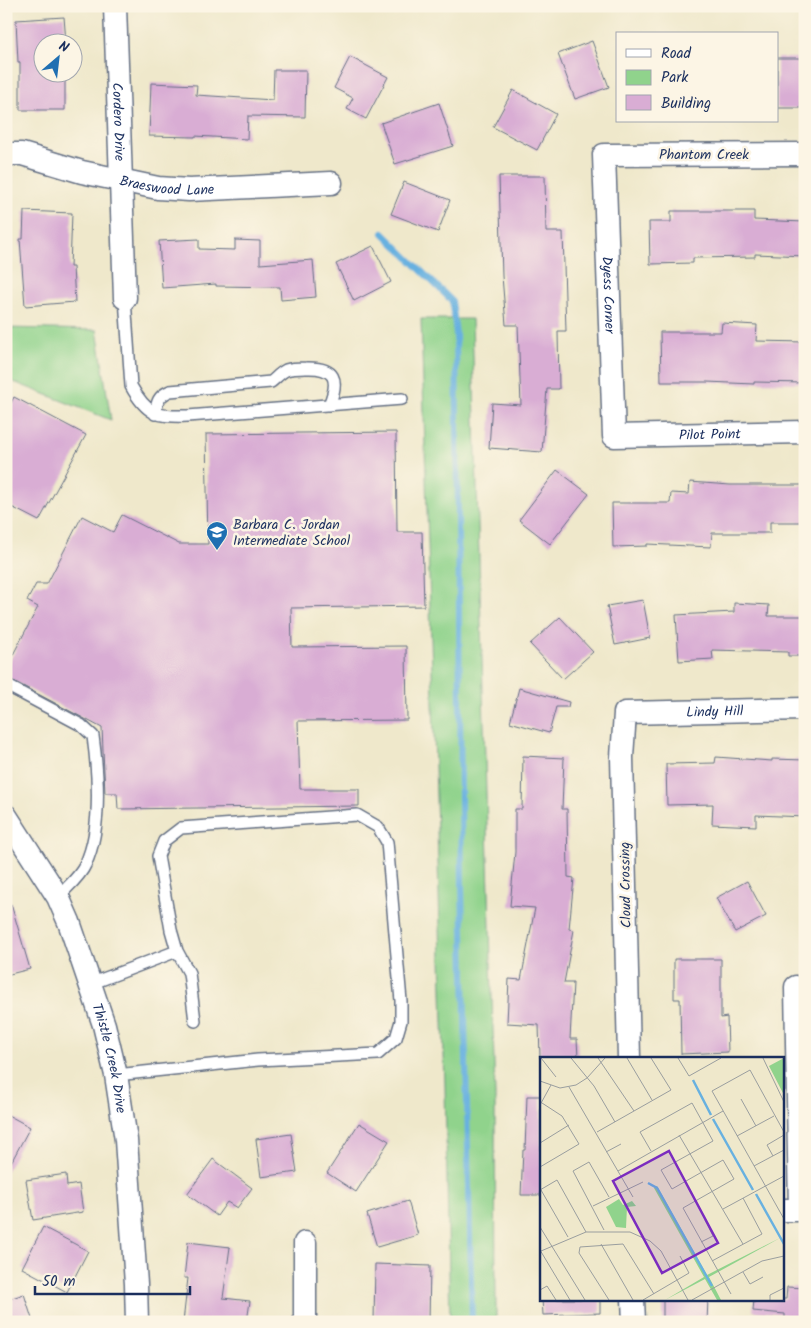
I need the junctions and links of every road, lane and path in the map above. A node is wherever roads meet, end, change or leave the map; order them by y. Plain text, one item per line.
1 (115, 6) edge
2 (6, 154) edge
3 (805, 154) edge
4 (604, 155) joint
5 (122, 180) junction
6 (331, 183) dead end
7 (125, 298) joint
8 (402, 399) dead end
9 (329, 405) junction
10 (155, 414) junction
11 (805, 432) edge
12 (614, 436) joint
13 (6, 685) edge
14 (805, 709) edge
15 (625, 712) joint
16 (6, 816) edge
17 (58, 897) junction
18 (177, 951) junction
19 (90, 984) junction
20 (796, 987) dead end
21 (195, 1021) dead end
22 (629, 1057) edge
23 (116, 1075) junction
24 (784, 1210) edge
25 (305, 1243) dead end
26 (633, 1300) edge
27 (137, 1322) edge
28 (305, 1322) edge
29 (634, 1322) edge

1 - 5 street, Cordero Drive
2 - 5 street, Braeswood Lane
3 - 4 street, Phantom Creek
4 - 12 street, Dyess Corner
5 - 6 street, Braeswood Lane
5 - 7 street, Cordero Drive
7 - 10 lane
8 - 9 lane
9 - 10 lane
9 - 10 lane
11 - 12 street, Pilot Point
13 - 17 lane
14 - 15 street, Lindy Hill
15 - 22 street, Cloud Crossing
16 - 17 street, Thistle Creek Drive
17 - 19 street, Thistle Creek Drive
18 - 19 lane
18 - 21 lane
18 - 23 lane
19 - 23 street, Thistle Creek Drive
20 - 24 street
23 - 27 street, Thistle Creek Drive
25 - 28 street
26 - 29 street

